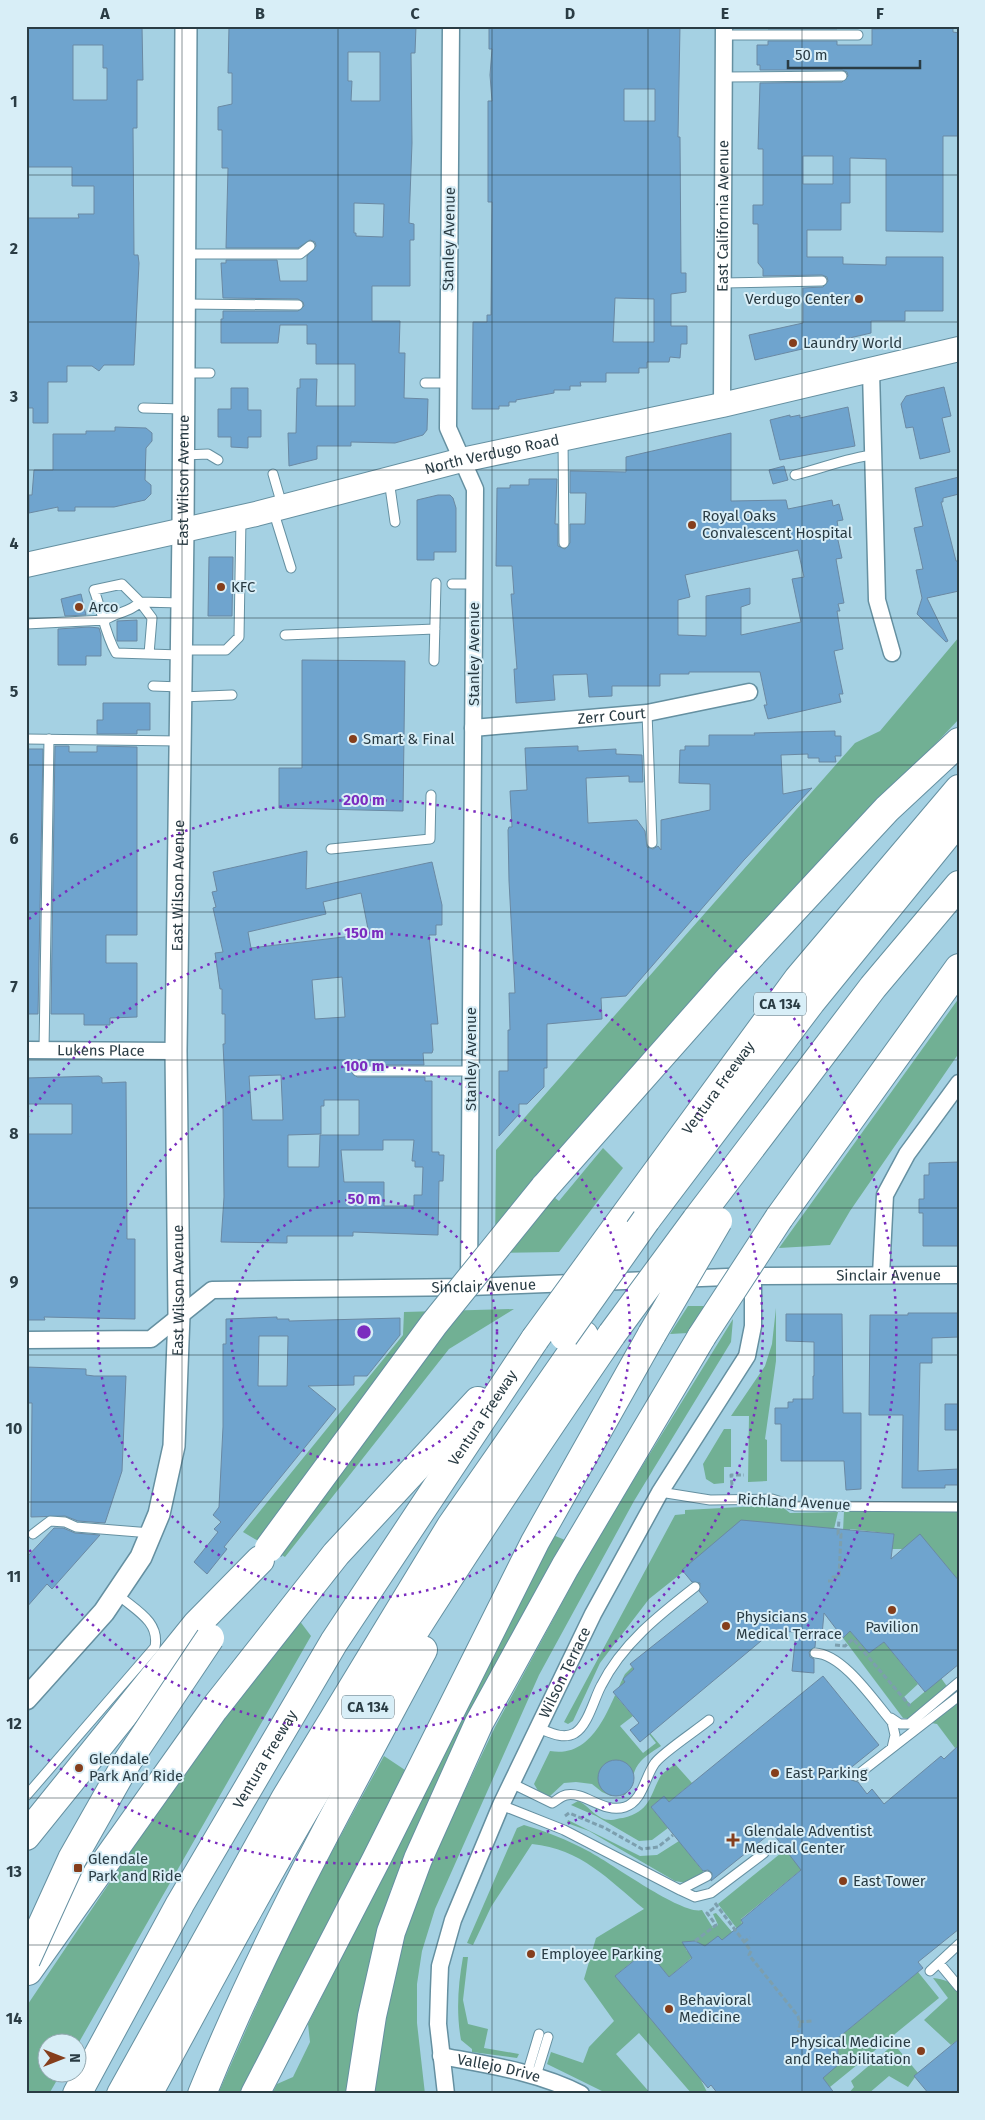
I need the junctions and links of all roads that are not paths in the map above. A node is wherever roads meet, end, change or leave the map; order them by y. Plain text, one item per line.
1 (186, 26) edge
2 (451, 26) edge
3 (724, 31) edge
4 (858, 35) dead end
5 (842, 76) dead end
6 (724, 77) junction
7 (310, 246) dead end
8 (185, 254) junction
9 (822, 281) dead end
10 (723, 283) junction
11 (184, 304) junction
12 (298, 304) dead end
13 (959, 349) edge
14 (871, 371) junction
15 (184, 373) junction
16 (210, 373) dead end
17 (426, 383) dead end
18 (448, 383) junction
19 (722, 406) junction
20 (143, 408) dead end
21 (184, 409) junction
22 (563, 439) junction
23 (184, 455) junction
24 (873, 455) junction
25 (218, 460) dead end
26 (462, 460) junction
27 (273, 474) dead end
28 (795, 475) dead end
29 (389, 479) junction
30 (278, 508) junction
31 (241, 517) junction
32 (394, 522) dead end
33 (184, 530) junction
34 (564, 543) dead end
35 (26, 565) edge
36 (291, 568) dead end
37 (436, 583) dead end
38 (452, 584) dead end
39 (474, 584) junction
40 (140, 602) junction
41 (182, 602) junction
42 (105, 620) junction
43 (26, 624) edge
44 (435, 630) junction
45 (284, 635) dead end
46 (181, 652) junction
47 (892, 653) dead end
48 (149, 654) junction
49 (434, 661) dead end
50 (153, 686) dead end
51 (181, 692) junction
52 (748, 692) dead end
53 (232, 695) dead end
54 (647, 713) junction
55 (473, 728) junction
56 (26, 739) edge
57 (49, 739) junction
58 (180, 741) junction
59 (959, 742) edge
60 (959, 789) edge
61 (431, 795) dead end
62 (959, 820) edge
63 (959, 842) edge
64 (652, 843) dead end
65 (331, 849) dead end
66 (959, 885) edge
67 (959, 968) edge
68 (26, 1050) edge
69 (44, 1050) junction
70 (176, 1050) junction
71 (357, 1071) dead end
72 (470, 1071) junction
73 (959, 1083) edge
74 (655, 1220) junction
75 (707, 1220) junction
76 (882, 1274) junction
77 (959, 1274) edge
78 (753, 1276) junction
79 (469, 1286) junction
80 (179, 1315) junction
81 (574, 1336) junction
82 (534, 1339) junction
83 (26, 1340) edge
84 (524, 1462) junction
85 (660, 1492) junction
86 (959, 1507) edge
87 (151, 1533) junction
88 (33, 1534) dead end
89 (696, 1587) dead end
90 (116, 1594) junction
91 (204, 1631) junction
92 (815, 1653) dead end
93 (956, 1685) edge
94 (959, 1696) edge
95 (26, 1699) edge
96 (886, 1715) junction
97 (709, 1720) dead end
98 (538, 1728) junction
99 (892, 1748) junction
100 (856, 1776) dead end
101 (511, 1783) junction
102 (26, 1796) edge
103 (501, 1805) junction
104 (26, 1836) edge
105 (764, 1853) dead end
106 (707, 1876) dead end
107 (680, 1890) junction
108 (959, 1944) edge
109 (26, 1960) edge
110 (939, 1963) junction
111 (930, 1971) dead end
112 (26, 1974) edge
113 (959, 1987) edge
114 (544, 2035) dead end
115 (441, 2056) junction
116 (532, 2075) junction
117 (77, 2094) edge
118 (105, 2094) edge
119 (121, 2094) edge
120 (148, 2094) edge
121 (202, 2094) edge
122 (255, 2094) edge
123 (360, 2094) edge
124 (446, 2094) edge
125 (581, 2094) edge

1 - 8 street, East Wilson Avenue
2 - 18 street, Stanley Avenue
3 - 4 lane
3 - 6 street, East California Avenue
5 - 6 lane
6 - 10 street, East California Avenue
7 - 8 lane
8 - 11 street, East Wilson Avenue
9 - 10 lane
10 - 19 street, East California Avenue
11 - 12 lane
11 - 15 street, East Wilson Avenue
13 - 14 main road, North Verdugo Road
14 - 19 main road, North Verdugo Road
14 - 24 street
15 - 16 lane
15 - 21 street, East Wilson Avenue
17 - 18 lane
18 - 26 street, Stanley Avenue
19 - 22 main road, North Verdugo Road
20 - 21 lane
21 - 23 street, East Wilson Avenue
22 - 26 main road, North Verdugo Road
22 - 34 lane
23 - 25 lane
23 - 33 street, East Wilson Avenue
24 - 28 lane
24 - 47 street
26 - 29 main road, North Verdugo Road
26 - 39 street, Stanley Avenue
27 - 30 lane
29 - 30 main road, North Verdugo Road
29 - 32 lane
30 - 31 main road, North Verdugo Road
30 - 36 lane
31 - 33 main road, North Verdugo Road
31 - 46 lane
33 - 35 main road, North Verdugo Road
33 - 41 street, East Wilson Avenue
37 - 44 lane
38 - 39 lane
39 - 55 street, Stanley Avenue
40 - 41 lane
40 - 42 lane
40 - 42 lane
40 - 48 lane
41 - 46 street, East Wilson Avenue
42 - 43 lane
42 - 48 lane
44 - 45 lane
44 - 49 lane
46 - 48 lane
46 - 51 street, East Wilson Avenue
50 - 51 lane
51 - 53 lane
51 - 58 street, East Wilson Avenue
52 - 54 street, Zerr Court
54 - 55 street, Zerr Court
54 - 64 lane
55 - 72 street, Stanley Avenue
56 - 57 lane
57 - 58 lane
57 - 69 lane
58 - 70 street, East Wilson Avenue
59 - 91 highway, bridge
60 - 82 highway, Ventura Freeway / CA 134, bridge
61 - 65 lane
62 - 74 highway
63 - 74 highway
66 - 75 highway, CA 134
67 - 123 highway, bridge
68 - 69 street, Lukens Place
69 - 70 street, Lukens Place
70 - 80 street, East Wilson Avenue
71 - 72 lane
72 - 79 street, Stanley Avenue
73 - 76 street
74 - 81 highway
75 - 84 highway, CA 134, bridge
75 - 122 highway, bridge
76 - 77 street, Sinclair Avenue
76 - 78 street, Sinclair Avenue
78 - 79 street, Sinclair Avenue
78 - 85 street, Wilson Terrace
79 - 80 street, Sinclair Avenue
80 - 83 street, Sinclair Avenue
80 - 87 street, East Wilson Avenue
81 - 118 highway
81 - 119 highway
82 - 112 highway
82 - 117 highway, Ventura Freeway / CA 134
84 - 120 highway, CA 134
84 - 121 highway
85 - 86 lane, Richland Avenue
85 - 98 street, Wilson Terrace
87 - 88 lane
87 - 90 street, East Wilson Avenue
89 - 98 lane
90 - 95 street, East Wilson Avenue
90 - 102 lane
91 - 104 highway
91 - 109 highway, bridge
92 - 96 lane
93 - 96 lane
94 - 99 lane
96 - 99 lane
97 - 101 lane
98 - 101 street, Wilson Terrace
99 - 100 lane
101 - 103 street, Wilson Terrace
103 - 107 lane
103 - 115 street, Wilson Terrace
105 - 107 lane
106 - 107 lane
108 - 110 lane
110 - 111 lane
110 - 113 lane
114 - 116 lane
115 - 116 street, Vallejo Drive
115 - 124 street, Wilson Terrace
116 - 125 street, Vallejo Drive

